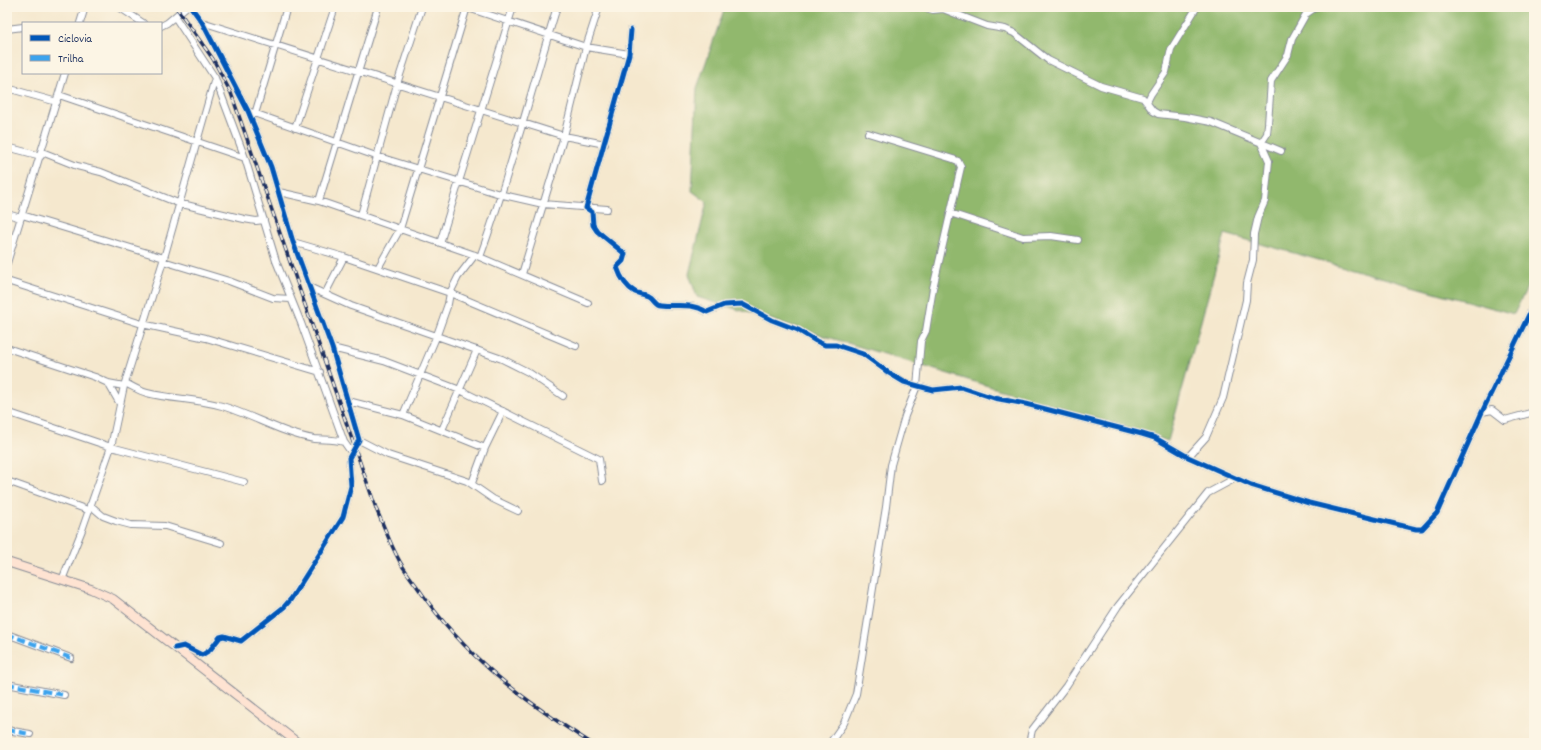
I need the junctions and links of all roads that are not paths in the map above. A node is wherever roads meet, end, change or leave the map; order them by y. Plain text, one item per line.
1 (85, 7) edge
2 (119, 7) edge
3 (186, 7) edge
4 (191, 7) edge
5 (287, 7) edge
6 (335, 7) edge
7 (378, 7) edge
8 (422, 7) edge
9 (466, 7) edge
10 (513, 7) edge
11 (557, 7) edge
12 (599, 7) edge
13 (922, 7) edge
14 (1197, 7) edge
15 (1316, 7) edge
16 (174, 17) junction
17 (80, 22) edge
18 (141, 22) edge
19 (202, 22) junction
20 (508, 22) junction
21 (162, 26) edge
22 (22, 27) edge
23 (7, 29) edge
24 (632, 30) dead end
25 (548, 36) junction
26 (276, 44) junction
27 (586, 47) junction
28 (629, 54) junction
29 (319, 58) junction
30 (358, 71) junction
31 (65, 74) edge
32 (215, 78) junction
33 (397, 84) junction
34 (7, 88) edge
35 (59, 95) junction
36 (439, 97) junction
37 (57, 102) junction
38 (1147, 102) junction
39 (480, 110) junction
40 (248, 111) junction
41 (255, 114) junction
42 (523, 122) junction
43 (295, 128) junction
44 (868, 133) dead end
45 (564, 136) junction
46 (197, 142) junction
47 (337, 142) junction
48 (1261, 143) junction
49 (605, 144) junction
50 (7, 147) edge
51 (1280, 151) dead end
52 (42, 154) junction
53 (376, 156) junction
54 (245, 158) junction
55 (418, 169) junction
56 (458, 182) junction
57 (279, 192) junction
58 (503, 195) junction
59 (319, 201) junction
60 (178, 203) junction
61 (544, 204) junction
62 (586, 208) junction
63 (607, 209) dead end
64 (950, 213) junction
65 (7, 214) edge
66 (361, 215) junction
67 (21, 216) junction
68 (264, 220) junction
69 (400, 229) junction
70 (1078, 240) dead end
71 (293, 242) junction
72 (440, 243) junction
73 (478, 256) junction
74 (344, 257) junction
75 (163, 260) junction
76 (7, 263) edge
77 (378, 268) junction
78 (522, 274) junction
79 (7, 281) edge
80 (311, 288) junction
81 (450, 293) junction
82 (325, 294) junction
83 (291, 298) junction
84 (588, 303) dead end
85 (1534, 304) edge
86 (142, 324) junction
87 (437, 335) junction
88 (576, 346) dead end
89 (7, 348) edge
90 (332, 348) junction
91 (477, 350) junction
92 (320, 372) junction
93 (421, 375) junction
94 (108, 383) junction
95 (124, 384) junction
96 (917, 386) junction
97 (460, 390) junction
98 (563, 396) dead end
99 (348, 401) junction
100 (120, 404) junction
101 (503, 411) junction
102 (7, 412) edge
103 (1482, 412) junction
104 (1534, 412) edge
105 (403, 415) junction
106 (442, 430) junction
107 (359, 440) junction
108 (344, 442) junction
109 (111, 447) junction
110 (486, 448) junction
111 (351, 452) junction
112 (1188, 457) junction
113 (1234, 479) junction
114 (7, 481) edge
115 (602, 481) dead end
116 (244, 482) dead end
117 (472, 483) junction
118 (89, 508) junction
119 (518, 511) dead end
120 (221, 543) dead end
121 (7, 562) edge
122 (62, 580) junction
123 (7, 634) edge
124 (175, 648) junction
125 (71, 658) dead end
126 (7, 684) edge
127 (64, 695) dead end
128 (7, 730) edge
129 (30, 734) dead end
130 (298, 743) edge
131 (830, 743) edge
132 (1029, 743) edge

1 - 17 street
2 - 18 street
3 - 16 street
4 - 19 street
5 - 26 street
6 - 29 street
7 - 30 street
8 - 33 street
9 - 20 street
9 - 36 street
10 - 20 street
11 - 25 street
12 - 27 street
13 - 38 street
14 - 38 street
15 - 48 street
16 - 21 street
16 - 32 street
19 - 26 street
19 - 40 street
20 - 25 street
20 - 39 street
22 - 23 street
24 - 28 street
25 - 27 street
25 - 42 street
26 - 29 street
26 - 41 street
27 - 28 street
27 - 45 street
28 - 49 street
29 - 30 street
29 - 43 street
30 - 33 street
30 - 47 street
31 - 35 street
32 - 46 street
32 - 54 street
33 - 36 street
33 - 53 street
34 - 37 street
35 - 37 street
35 - 46 street
36 - 39 street
36 - 55 street
37 - 52 street
38 - 48 street
39 - 42 street
39 - 56 street
40 - 41 street
40 - 57 street
41 - 43 street
42 - 45 street
42 - 58 street
43 - 47 street
44 - 64 street
45 - 49 street
45 - 61 street
46 - 54 street
46 - 60 street
47 - 53 street
47 - 59 street
48 - 51 street
48 - 112 street
49 - 62 street
50 - 52 street
52 - 60 street
52 - 67 street
53 - 55 street
53 - 66 street
54 - 68 street
55 - 56 street
55 - 69 street
56 - 58 street
56 - 72 street
57 - 59 street
57 - 71 street
58 - 61 street
58 - 73 street
59 - 66 street
60 - 68 street
60 - 75 street
61 - 62 street
61 - 78 street
62 - 63 street
62 - 96 street
64 - 70 street
64 - 96 street
65 - 67 street
66 - 69 street
67 - 75 street
67 - 76 street
68 - 83 street
69 - 72 street
69 - 77 street
71 - 74 street
71 - 80 street
72 - 73 street
73 - 78 street
73 - 81 street
74 - 77 street
74 - 82 street
75 - 83 street
75 - 86 street
77 - 81 street
78 - 84 street
79 - 86 street
80 - 82 street
80 - 90 street
81 - 87 street
81 - 88 street
82 - 87 street
83 - 92 street
85 - 103 street
86 - 92 street
86 - 95 street
87 - 91 street
87 - 93 street
89 - 94 street
90 - 93 street
90 - 99 street
91 - 97 street
91 - 98 street
92 - 108 street
93 - 97 street
93 - 105 street
94 - 95 street
94 - 100 street
95 - 100 street
95 - 108 street
96 - 112 street
96 - 131 street
97 - 101 street
97 - 106 street
99 - 105 street
99 - 107 street
100 - 109 street
101 - 110 street
101 - 115 street
102 - 109 street
103 - 104 street
103 - 113 street
105 - 106 street
106 - 110 street
107 - 111 street
107 - 117 street
108 - 111 street
109 - 116 street
109 - 118 street
110 - 117 street
111 - 124 street
112 - 113 street
113 - 132 street
114 - 118 street
117 - 119 street
118 - 120 street
118 - 122 street
121 - 122 street
122 - 124 street
123 - 125 street
124 - 130 street
126 - 127 street
128 - 129 street

